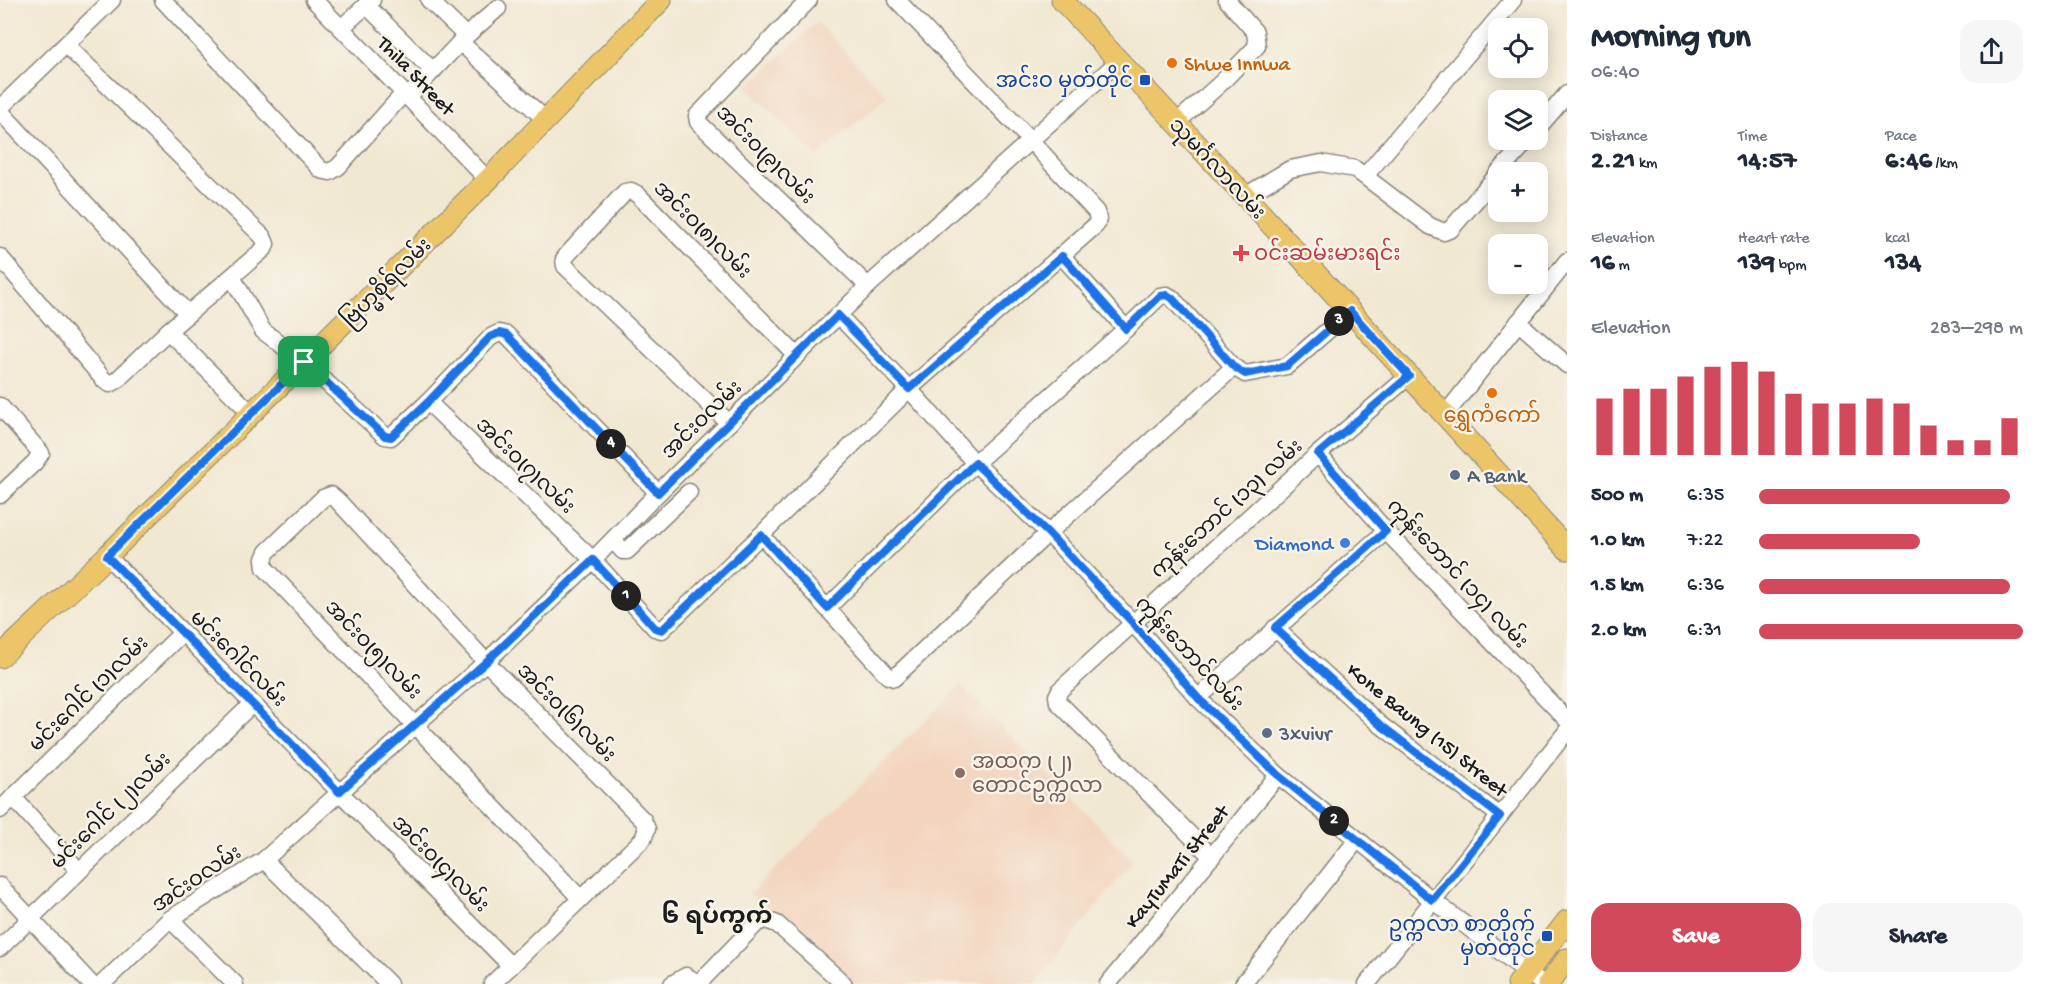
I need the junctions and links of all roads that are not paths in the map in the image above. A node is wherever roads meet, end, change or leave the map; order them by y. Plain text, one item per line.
1 (112, 0) edge
2 (163, 0) edge
3 (314, 0) edge
4 (429, 0) edge
5 (661, 0) edge
6 (809, 0) edge
7 (897, 0) edge
8 (1062, 0) edge
9 (1227, 0) edge
10 (1513, 0) edge
11 (369, 3) edge
12 (498, 8) dead end
13 (342, 28) junction
14 (463, 39) junction
15 (66, 45) junction
16 (1119, 61) junction
17 (433, 71) junction
18 (1567, 94) edge
19 (406, 95) junction
20 (0, 110) edge
21 (1548, 116) edge
22 (546, 120) junction
23 (1176, 123) junction
24 (1031, 141) junction
25 (1519, 150) edge
26 (1509, 162) edge
27 (1365, 176) junction
28 (488, 180) junction
29 (1488, 186) edge
30 (1245, 196) junction
31 (1062, 256) junction
32 (0, 257) edge
33 (1567, 261) edge
34 (232, 277) junction
35 (868, 286) junction
36 (1350, 311) junction
37 (188, 314) junction
38 (838, 315) junction
39 (1518, 322) junction
40 (1126, 329) junction
41 (168, 331) junction
42 (797, 356) junction
43 (304, 362) junction
44 (1567, 365) edge
45 (1234, 367) junction
46 (1409, 376) junction
47 (909, 389) junction
48 (428, 402) junction
49 (0, 406) edge
50 (252, 414) junction
51 (1445, 415) junction
52 (729, 423) junction
53 (1318, 454) junction
54 (975, 463) junction
55 (689, 492) dead end
56 (658, 493) junction
57 (0, 495) edge
58 (331, 495) joint
59 (644, 507) junction
60 (658, 521) junction
61 (1386, 531) junction
62 (1048, 533) junction
63 (761, 535) junction
64 (613, 540) junction
65 (1567, 549) edge
66 (107, 556) junction
67 (593, 560) junction
68 (827, 608) junction
69 (1133, 623) junction
70 (1275, 628) junction
71 (182, 633) junction
72 (0, 657) edge
73 (486, 662) junction
74 (1198, 698) junction
75 (252, 704) junction
76 (1567, 720) edge
77 (416, 724) junction
78 (1567, 732) edge
79 (1278, 775) junction
80 (339, 792) junction
81 (13, 797) junction
82 (0, 810) edge
83 (1500, 816) junction
84 (1357, 840) junction
85 (1212, 857) junction
86 (264, 860) junction
87 (79, 871) junction
88 (0, 886) edge
89 (580, 898) junction
90 (1432, 900) junction
91 (30, 919) junction
92 (170, 919) junction
93 (1567, 921) edge
94 (0, 948) edge
95 (511, 966) junction
96 (1565, 966) edge
97 (1530, 980) edge
98 (699, 983) edge
99 (91, 984) edge
100 (102, 984) edge
101 (236, 984) edge
102 (389, 984) edge
103 (492, 984) edge
104 (672, 984) edge
105 (844, 984) edge
106 (1108, 984) edge
107 (1243, 984) edge
108 (1367, 984) edge
109 (1548, 984) edge

1 - 15 street
2 - 19 street
3 - 13 street, Thila Street
4 - 14 street
5 - 22 main road, ဗြဟ္မစိုရ်လမ်း
6 - 35 street, အင်းဝ(၉)လမ်း
7 - 24 street
8 - 16 main road, သုမင်္ဂလာလမ်း
9 - 23 street
10 - 27 street
11 - 13 street
11 - 17 street
12 - 14 street
13 - 19 street, Thila Street
14 - 17 street
14 - 22 street
15 - 20 street
15 - 34 street
16 - 23 main road, သုမင်္ဂလာလမ်း
16 - 24 street, အင်းဝလမ်း
17 - 19 street
18 - 21 street
19 - 28 street, Thila Street
20 - 37 street
22 - 28 main road, ဗြဟ္မစိုရ်လမ်း
23 - 30 main road, သုမင်္ဂလာလမ်း
24 - 31 street
24 - 35 street, အင်းဝလမ်း
25 - 26 street
27 - 29 street
27 - 30 street
28 - 43 main road, ဗြဟ္မစိုရ်လမ်း
30 - 36 main road, သုမင်္ဂလာလမ်း
31 - 40 street
31 - 47 street
32 - 41 street
33 - 39 street
34 - 37 street
34 - 43 street
35 - 38 street, အင်းဝလမ်း
36 - 45 street
36 - 46 main road, သုမင်္ဂလာလမ်း
37 - 41 street
38 - 42 street, အင်းဝလမ်း
38 - 47 street, ကုန်းဘောင်လမ်း
39 - 44 street
39 - 51 street
40 - 45 street
40 - 54 street
41 - 50 street
42 - 52 street, အင်းဝလမ်း
42 - 52 street, အင်းဝ(၈)လမ်း
43 - 48 street
43 - 50 main road, ဗြဟ္မစိုရ်လမ်း
45 - 62 street
46 - 51 main road, သုမင်္ဂလာလမ်း
46 - 53 street, ကုန်းဘောင် (၁၃) လမ်း
47 - 54 street, ကုန်းဘောင်လမ်း
47 - 63 street
48 - 56 street
48 - 67 street, အင်းဝ(၇)လမ်း
49 - 57 street
50 - 66 main road, ဗြဟ္မစိုရ်လမ်း
51 - 65 main road, သုမင်္ဂလာလမ်း
52 - 56 street, အင်းဝလမ်း
53 - 61 street, ကုန်းဘောင် (၁၄) လမ်း
53 - 69 street, ကုန်းဘောင် (၁၃) လမ်း
54 - 62 street, ကုန်းဘောင်လမ်း
54 - 68 street
55 - 60 street
56 - 59 street, အင်းဝလမ်း
58 - 73 street, အင်းဝ(၆)လမ်း
58 - 77 street, အင်းဝ(၅)လမ်း
59 - 60 street
59 - 64 street, အင်းဝလမ်း
60 - 64 street
61 - 70 street
61 - 76 street, ကုန်းဘောင် (၁၄) လမ်း
62 - 68 street
62 - 69 street, ကုန်းဘောင်လမ်း
63 - 67 street, အင်းဝ(၇)လမ်း
63 - 68 street
64 - 67 street, အင်းဝလမ်း
66 - 71 street, မင်းဂေါင်လမ်း
66 - 72 main road, ဗြဟ္မစိုရ်လမ်း
67 - 73 street, အင်းဝလမ်း
69 - 74 street, ကုန်းဘောင်လမ်း
69 - 85 street, ကုန်းဘောင် (၁၃) လမ်း
70 - 74 street
70 - 83 street, Kone Baung (15) Street
71 - 75 street, မင်းဂေါင်လမ်း
71 - 81 street, မင်းဂေါင် (၁)လမ်း
73 - 77 street, အင်းဝလမ်း
73 - 89 street, အင်းဝ(၆)လမ်း
74 - 79 street, ကုန်းဘောင်လမ်း
75 - 80 street, မင်းဂေါင်လမ်း
75 - 87 street, မင်းဂေါင် (၂)လမ်း
77 - 80 street, အင်းဝလမ်း
77 - 89 street, အင်းဝ(၅)လမ်း
78 - 83 street
79 - 84 street, ကုန်းဘောင်လမ်း
79 - 85 street, KayTuMaTi Street
80 - 86 street, အင်းဝလမ်း
80 - 95 street, အင်းဝ(၄)လမ်း
81 - 82 street, မင်းဂေါင် (၁)လမ်း
81 - 87 street
83 - 90 street
84 - 90 street, ကုန်းဘောင်လမ်း
84 - 107 street
85 - 106 street, KayTuMaTi Street
86 - 92 street, အင်းဝလမ်း
86 - 102 street, အင်းဝလမ်း
87 - 91 street, မင်းဂေါင် (၂)လမ်း
88 - 91 street
89 - 95 street
90 - 97 street, ကုန်းဘောင်လမ်း
90 - 108 street
91 - 94 street, မင်းဂေါင် (၂)လမ်း
91 - 99 street
92 - 100 street, အင်းဝလမ်း
92 - 101 street
93 - 97 main road
95 - 103 street
96 - 109 main road
98 - 104 street
98 - 105 street

